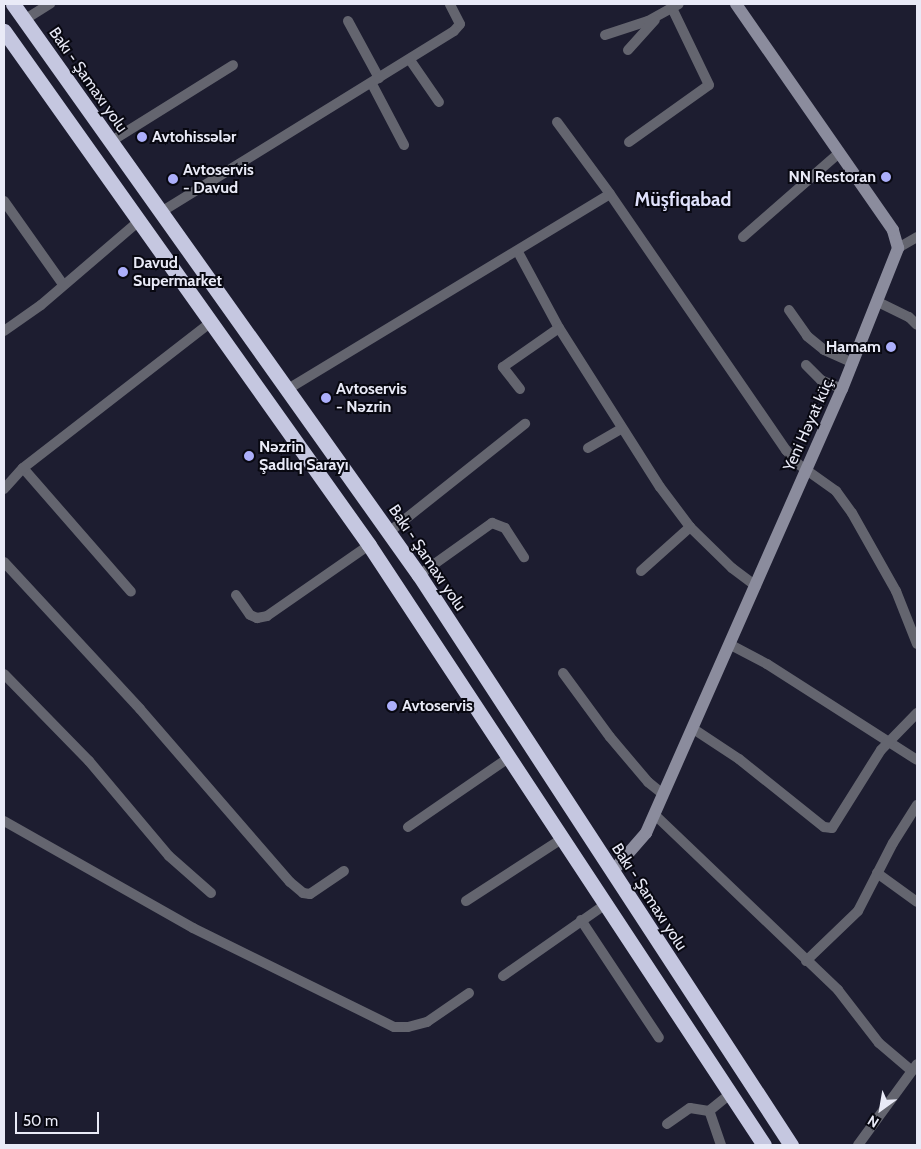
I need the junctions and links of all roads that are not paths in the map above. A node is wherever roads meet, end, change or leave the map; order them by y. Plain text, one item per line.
1 (13, 4) edge
2 (50, 4) edge
3 (450, 4) edge
4 (736, 4) edge
5 (675, 6) edge
6 (657, 17) junction
7 (24, 20) junction
8 (348, 21) dead end
9 (605, 35) dead end
10 (6, 38) edge
11 (628, 50) dead end
12 (410, 60) junction
13 (233, 65) dead end
14 (375, 81) junction
15 (439, 102) dead end
16 (557, 122) dead end
17 (110, 142) junction
18 (629, 142) dead end
19 (404, 146) dead end
20 (839, 153) junction
21 (610, 194) junction
22 (4, 201) edge
23 (161, 212) junction
24 (139, 220) junction
25 (743, 237) dead end
26 (916, 241) edge
27 (898, 248) junction
28 (518, 252) junction
29 (62, 284) junction
30 (878, 302) junction
31 (789, 310) dead end
32 (211, 322) junction
33 (917, 325) edge
34 (559, 328) junction
35 (4, 332) edge
36 (853, 363) junction
37 (806, 365) dead end
38 (520, 389) dead end
39 (842, 389) junction
40 (288, 390) junction
41 (525, 424) dead end
42 (622, 428) junction
43 (588, 448) dead end
44 (23, 468) junction
45 (807, 469) junction
46 (4, 489) edge
47 (690, 527) junction
48 (389, 532) junction
49 (369, 545) junction
50 (524, 557) dead end
51 (4, 562) edge
52 (641, 571) dead end
53 (419, 575) junction
54 (756, 586) junction
55 (131, 592) dead end
56 (236, 595) dead end
57 (729, 644) junction
58 (917, 644) edge
59 (563, 673) dead end
60 (4, 674) edge
61 (917, 713) edge
62 (692, 728) junction
63 (890, 741) junction
64 (510, 757) junction
65 (917, 760) edge
66 (663, 794) junction
67 (917, 805) edge
68 (654, 814) junction
69 (4, 821) edge
70 (408, 827) dead end
71 (563, 838) junction
72 (344, 870) dead end
73 (612, 872) junction
74 (877, 873) junction
75 (211, 893) dead end
76 (466, 901) dead end
77 (917, 902) edge
78 (606, 904) junction
79 (581, 920) junction
80 (806, 961) junction
81 (503, 976) dead end
82 (469, 993) dead end
83 (659, 1038) dead end
84 (915, 1067) edge
85 (731, 1094) junction
86 (709, 1111) junction
87 (667, 1124) dead end
88 (721, 1145) edge
89 (764, 1145) edge
90 (791, 1145) edge
91 (858, 1145) edge

1 - 7 highway, Bakı - Şamaxı yolu
2 - 7 street
3 - 12 street
4 - 20 street
5 - 6 street
5 - 18 street
6 - 9 street
6 - 11 street
7 - 17 highway, Bakı - Şamaxı yolu
8 - 14 street
10 - 24 highway
12 - 14 street
12 - 15 street
13 - 17 street
14 - 19 street
14 - 23 street
16 - 21 street
17 - 23 highway, Bakı - Şamaxı yolu
20 - 25 street
20 - 27 street
21 - 28 street
21 - 45 street
22 - 29 street
23 - 40 highway, Bakı - Şamaxı yolu
24 - 29 street
24 - 32 highway
26 - 27 street
27 - 30 street, Yeni Həyat küç.
28 - 34 street
28 - 40 street
29 - 35 street
30 - 33 street
30 - 36 street, Yeni Həyat küç.
31 - 36 street
32 - 44 street
32 - 49 highway
34 - 38 street
34 - 42 street
36 - 39 street, Yeni Həyat küç.
37 - 39 street
39 - 45 street, Yeni Həyat küç.
40 - 48 highway, Bakı - Şamaxı yolu
41 - 48 street
42 - 43 street
42 - 47 street
44 - 46 street
44 - 55 street
45 - 54 street, Yeni Həyat küç.
45 - 58 street
47 - 52 street
47 - 54 street
48 - 53 highway, Bakı - Şamaxı yolu
49 - 56 street
49 - 64 highway
50 - 53 street
51 - 72 street
53 - 73 highway, Bakı - Şamaxı yolu
54 - 57 street, Yeni Həyat küç.
57 - 62 street, Yeni Həyat küç.
57 - 63 street
59 - 66 street
60 - 75 street
61 - 63 street
62 - 63 street
62 - 66 street, Yeni Həyat küç.
63 - 65 street
64 - 70 street
64 - 71 highway
66 - 68 street, Yeni Həyat küç.
67 - 74 street
68 - 73 street, Yeni Həyat küç.
68 - 80 street
69 - 82 street
71 - 76 street
71 - 78 highway
73 - 90 highway, Bakı - Şamaxı yolu
74 - 77 street
74 - 80 street
78 - 79 street
78 - 85 highway
79 - 81 street
79 - 83 street
80 - 84 street
84 - 91 street
85 - 86 street
85 - 89 highway
86 - 87 street
86 - 88 street

